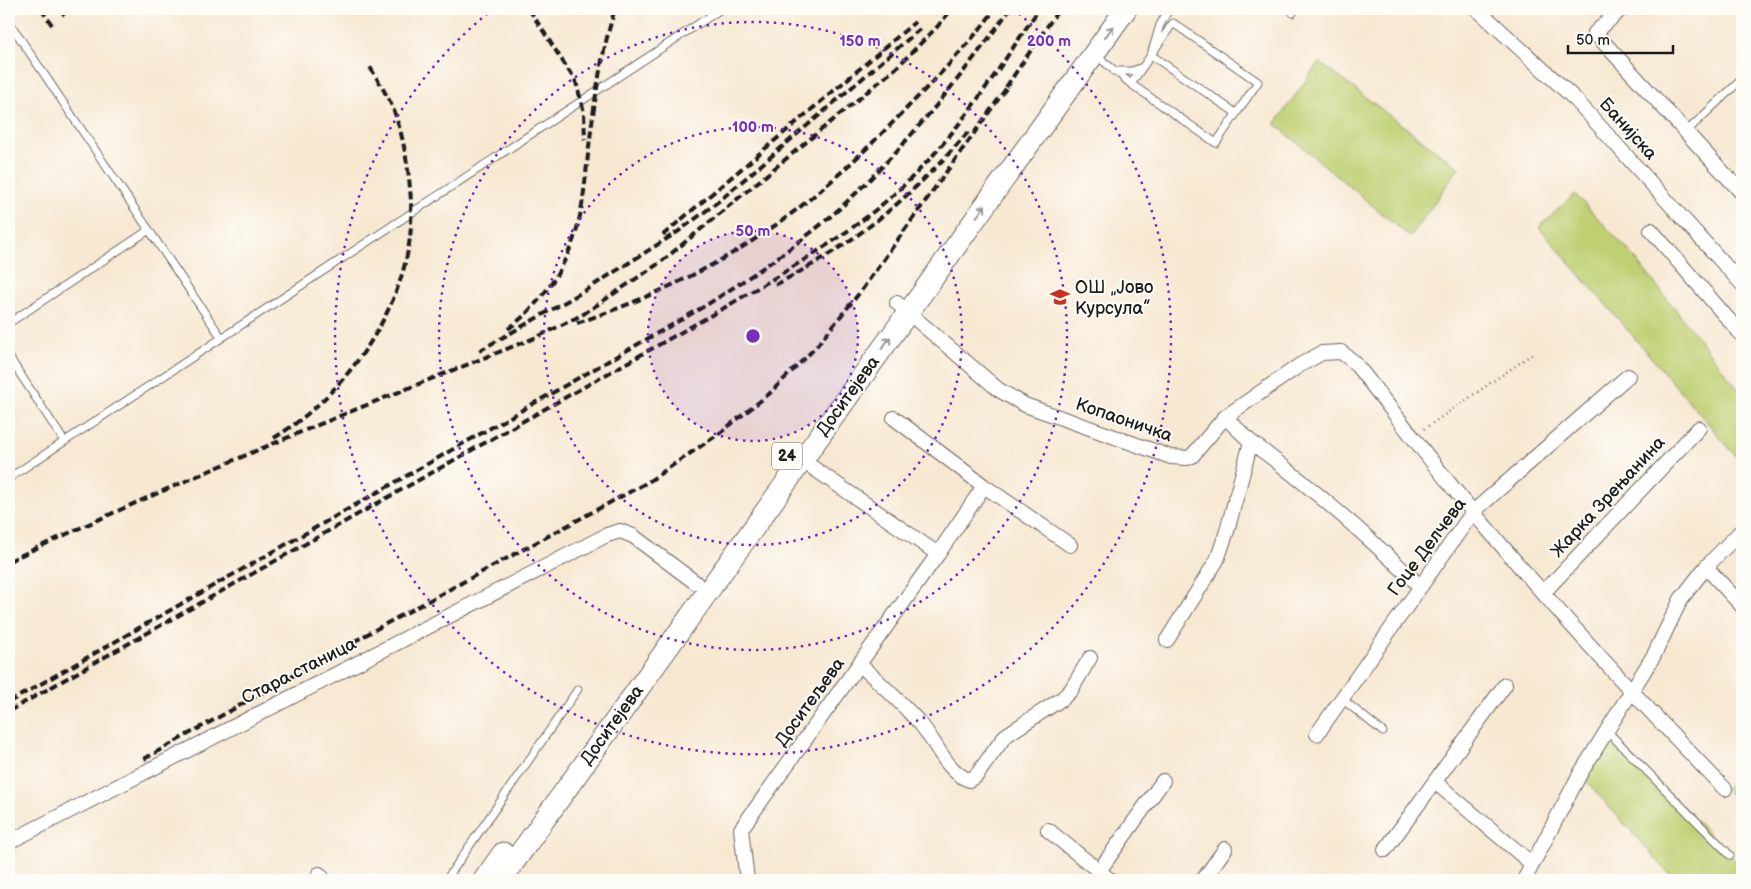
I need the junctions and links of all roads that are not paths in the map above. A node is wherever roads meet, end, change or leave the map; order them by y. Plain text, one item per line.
1 (720, 9) edge
2 (1107, 9) edge
3 (1126, 9) edge
4 (1169, 9) edge
5 (1477, 9) edge
6 (1621, 9) edge
7 (9, 22) edge
8 (1094, 53) junction
9 (1151, 55) junction
10 (1143, 67) junction
11 (1114, 71) junction
12 (1742, 79) edge
13 (1131, 84) junction
14 (1236, 113) junction
15 (1687, 131) junction
16 (1742, 193) edge
17 (149, 230) junction
18 (1651, 230) dead end
19 (1742, 284) edge
20 (903, 307) junction
21 (9, 323) edge
22 (1742, 335) edge
23 (221, 338) junction
24 (9, 357) edge
25 (1628, 376) dead end
26 (1225, 417) junction
27 (894, 418) dead end
28 (1699, 428) dead end
29 (64, 441) junction
30 (1251, 442) junction
31 (796, 456) junction
32 (9, 478) edge
33 (984, 486) junction
34 (1473, 512) junction
35 (1742, 532) edge
36 (1070, 545) dead end
37 (938, 554) junction
38 (1706, 567) junction
39 (696, 584) junction
40 (1420, 586) junction
41 (1544, 592) junction
42 (1742, 606) edge
43 (1167, 640) dead end
44 (1090, 658) dead end
45 (860, 666) junction
46 (1504, 684) dead end
47 (578, 689) dead end
48 (1630, 692) junction
49 (1341, 698) junction
50 (1606, 730) junction
51 (1383, 732) dead end
52 (1318, 734) dead end
53 (1163, 781) dead end
54 (1435, 782) junction
55 (1725, 789) dead end
56 (1048, 830) dead end
57 (9, 842) edge
58 (1225, 849) dead end
59 (1386, 850) dead end
60 (1730, 855) dead end
61 (1532, 864) junction
62 (1099, 871) junction
63 (446, 880) edge
64 (484, 880) edge
65 (501, 880) edge
66 (748, 880) edge
67 (1110, 880) edge
68 (1204, 880) edge
69 (1524, 880) edge

1 - 23 lane
2 - 20 main road, Доситејева / 24
8 -> 3 main road, Доситејева / 24
4 - 9 lane
5 - 19 street, Банијска
6 - 15 street
7 - 17 lane
8 - 11 lane
20 -> 8 main road, Доситејева / 24
9 - 10 lane
9 - 14 lane
9 - 14 lane
10 - 11 lane
10 - 13 lane
11 - 13 lane
12 - 15 lane
13 - 14 lane
15 - 16 street
17 - 21 lane
17 - 23 lane
18 - 22 street
20 - 26 street, Копаоничка
20 - 31 main road, Доситејева / 24
23 - 29 lane
24 - 29 lane
25 - 34 street, Гоце Делчева
26 - 30 street
26 - 34 street
27 - 33 street
28 - 41 street, Жарка Зрењанина
29 - 32 lane
30 - 40 street
30 - 43 street
31 - 37 street
31 - 39 main road, Доситејева / 24
31 - 65 main road, Доситејева / 24
33 - 36 street
33 - 37 street, Доситељева
34 - 40 street, Гоце Делчева
34 - 41 street
35 - 38 street
37 - 45 street, Доситељева
38 - 42 street
38 - 48 street
39 - 57 street, Стара станица
39 - 64 main road, Доситејева / 24
40 - 49 street, Гоце Делчева
41 - 48 street
44 - 45 street
45 - 66 street, Доситељева
46 - 54 street
47 - 63 lane
48 - 50 street
48 - 55 street
49 - 51 lane
49 - 52 street, Гоце Делчева
50 - 60 lane
50 - 61 street
53 - 62 street
54 - 59 street
54 - 61 street
56 - 62 street
58 - 68 street
61 - 69 street
62 - 67 street

